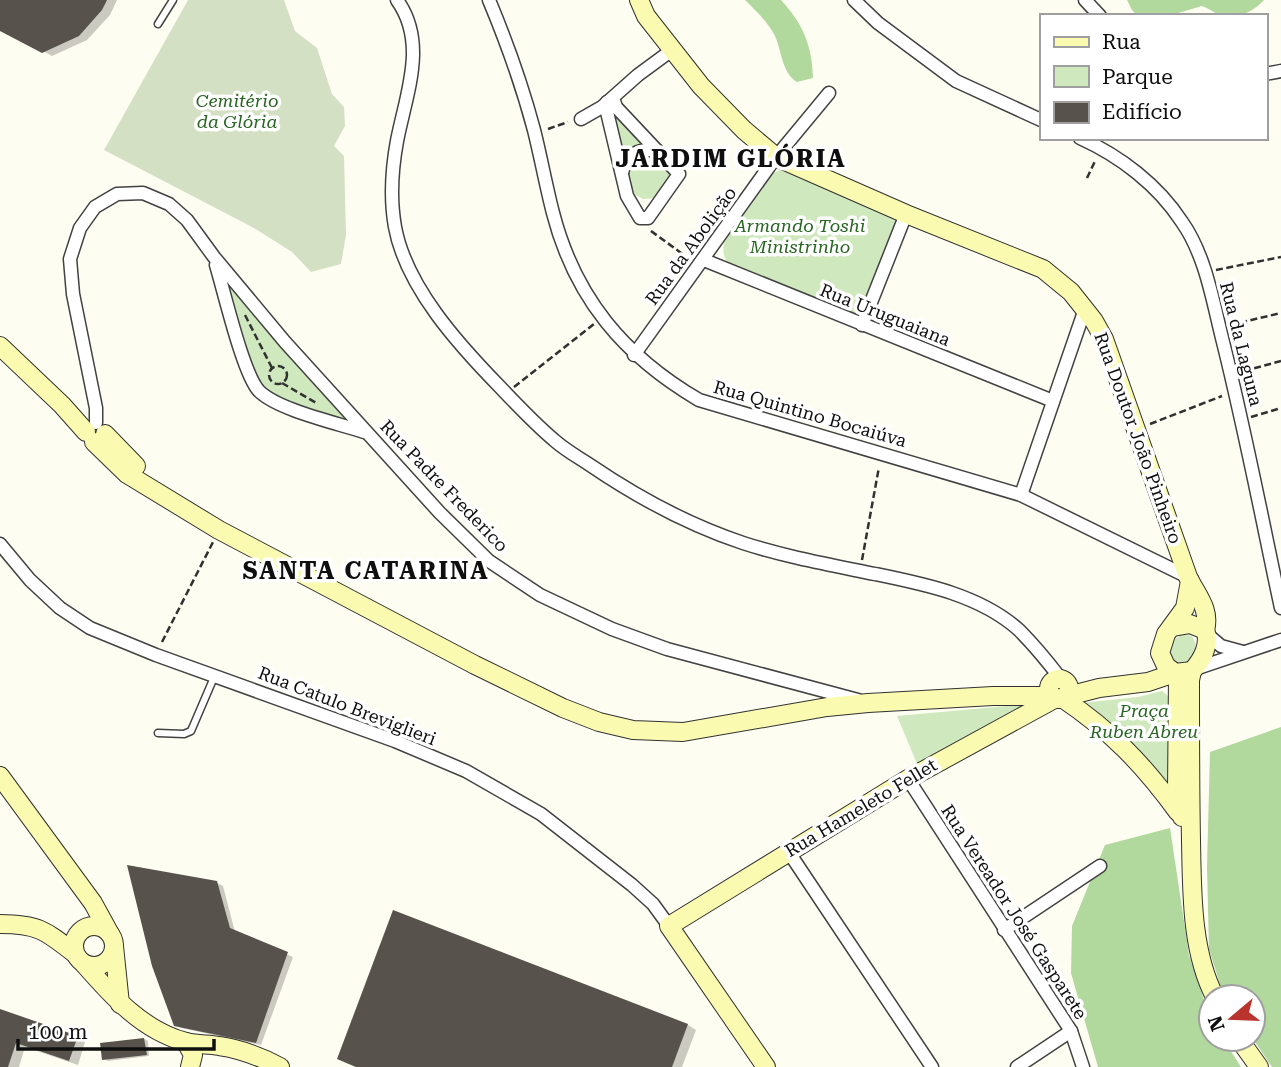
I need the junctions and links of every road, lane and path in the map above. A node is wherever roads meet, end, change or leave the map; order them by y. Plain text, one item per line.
1 (173, 0) edge
2 (397, 0) edge
3 (489, 0) edge
4 (639, 0) edge
5 (854, 0) edge
6 (1085, 0) edge
7 (1098, 14) edge
8 (158, 24) dead end
9 (672, 50) junction
10 (829, 93) dead end
11 (610, 100) junction
12 (581, 118) joint
13 (1040, 120) edge
14 (534, 132) junction
15 (1084, 140) edge
16 (1101, 148) edge
17 (658, 151) junction
18 (776, 157) junction
19 (622, 174) junction
20 (1087, 178) dead end
21 (906, 215) junction
22 (641, 217) junction
23 (214, 257) junction
24 (1281, 257) edge
25 (701, 263) junction
26 (1205, 272) junction
27 (1085, 309) junction
28 (1281, 313) edge
29 (603, 318) junction
30 (862, 325) junction
31 (1219, 327) junction
32 (0, 346) edge
33 (634, 355) junction
34 (1281, 362) edge
35 (270, 370) joint
36 (1231, 375) junction
37 (1235, 391) junction
38 (506, 393) junction
39 (1053, 401) junction
40 (1281, 408) edge
41 (1241, 419) junction
42 (1137, 429) junction
43 (95, 431) junction
44 (367, 433) junction
45 (881, 453) junction
46 (1021, 495) junction
47 (219, 530) junction
48 (0, 544) edge
49 (860, 571) junction
50 (1189, 579) junction
51 (1281, 608) edge
52 (1173, 627) junction
53 (1207, 632) junction
54 (1281, 640) edge
55 (1244, 652) junction
56 (156, 655) junction
57 (1162, 659) junction
58 (1185, 672) junction
59 (215, 675) junction
60 (1133, 684) junction
61 (1059, 691) junction
62 (868, 703) junction
63 (158, 733) dead end
64 (0, 776) edge
65 (908, 779) junction
66 (1182, 817) junction
67 (788, 851) junction
68 (1191, 856) junction
69 (1100, 866) dead end
70 (0, 924) edge
71 (669, 926) junction
72 (1004, 930) junction
73 (112, 940) junction
74 (79, 958) junction
75 (1208, 983) edge
76 (120, 1004) junction
77 (1070, 1031) junction
78 (190, 1055) edge
79 (280, 1067) edge
80 (766, 1067) edge
81 (932, 1067) edge
82 (1017, 1067) edge
83 (1083, 1067) edge

1 - 8 lane
2 - 38 street
3 - 14 street, Rua Quintino Bocaiúva
4 - 9 street, Rua Doutor João Pinheiro
5 - 13 street
6 - 7 street
9 - 11 street
9 - 18 street, Rua Doutor João Pinheiro
10 - 18 street, Rua da Abolição
11 - 12 street
11 - 17 street
11 - 19 street
12 - 14 path
14 - 29 street, Rua Quintino Bocaiúva
15 - 16 street, Rua da Laguna
16 - 20 path
16 - 26 street, Rua da Laguna
17 - 19 street
17 - 22 street
18 - 21 street, Rua Doutor João Pinheiro
18 - 25 street, Rua da Abolição
19 - 22 street
21 - 27 street, Rua Doutor João Pinheiro
21 - 30 street
22 - 25 path
23 - 43 street, Rua Padre Frederico
23 - 44 street, Rua Padre Frederico
23 - 44 street
24 - 26 path
25 - 30 street, Rua Uruguaiana
25 - 33 street, Rua da Abolição
26 - 31 street, Rua da Laguna
27 - 39 street
27 - 42 street, Rua Doutor João Pinheiro
28 - 31 path
29 - 33 street, Rua Quintino Bocaiúva
29 - 38 path
30 - 39 street, Rua Uruguaiana
31 - 36 street, Rua da Laguna
32 - 43 street
33 - 45 street, Rua Quintino Bocaiúva
34 - 36 path
35 - 35 path
36 - 37 street, Rua da Laguna
37 - 41 street, Rua da Laguna
37 - 42 path
38 - 49 street
39 - 46 street
40 - 41 path
41 - 51 street, Rua da Laguna
42 - 50 street, Rua Doutor João Pinheiro
43 - 47 street
44 - 62 street, Rua Padre Frederico
45 - 46 street, Rua Quintino Bocaiúva
45 - 49 path
46 - 50 street, Rua Quintino Bocaiúva
47 - 56 path
47 - 62 street
48 - 56 street, Rua Catulo Breviglieri
49 - 61 street
50 - 52 street
50 - 53 street, Rua Doutor João Pinheiro
52 - 53 street
52 - 57 street
53 - 55 street
53 - 58 street
54 - 55 street
55 - 58 street
56 - 59 street, Rua Catulo Breviglieri
57 - 58 street
57 - 60 street
58 - 60 street
58 - 66 street
58 - 68 street
59 - 63 lane
59 - 71 street, Rua Catulo Breviglieri
60 - 61 street
61 - 62 street
61 - 65 street, Rua Hameleto Fellet
61 - 66 street
64 - 73 street
65 - 67 street, Rua Hameleto Fellet
65 - 72 street, Rua Vereador José Gasparete
66 - 68 street
67 - 71 street, Rua Hameleto Fellet
67 - 81 street
68 - 75 street
69 - 72 street
70 - 74 street
71 - 80 street
72 - 77 street, Rua Vereador José Gasparete
73 - 74 street
73 - 74 street
73 - 76 street
74 - 76 street
76 - 78 street
77 - 82 street
77 - 83 street, Rua Vereador José Gasparete
78 - 79 street

